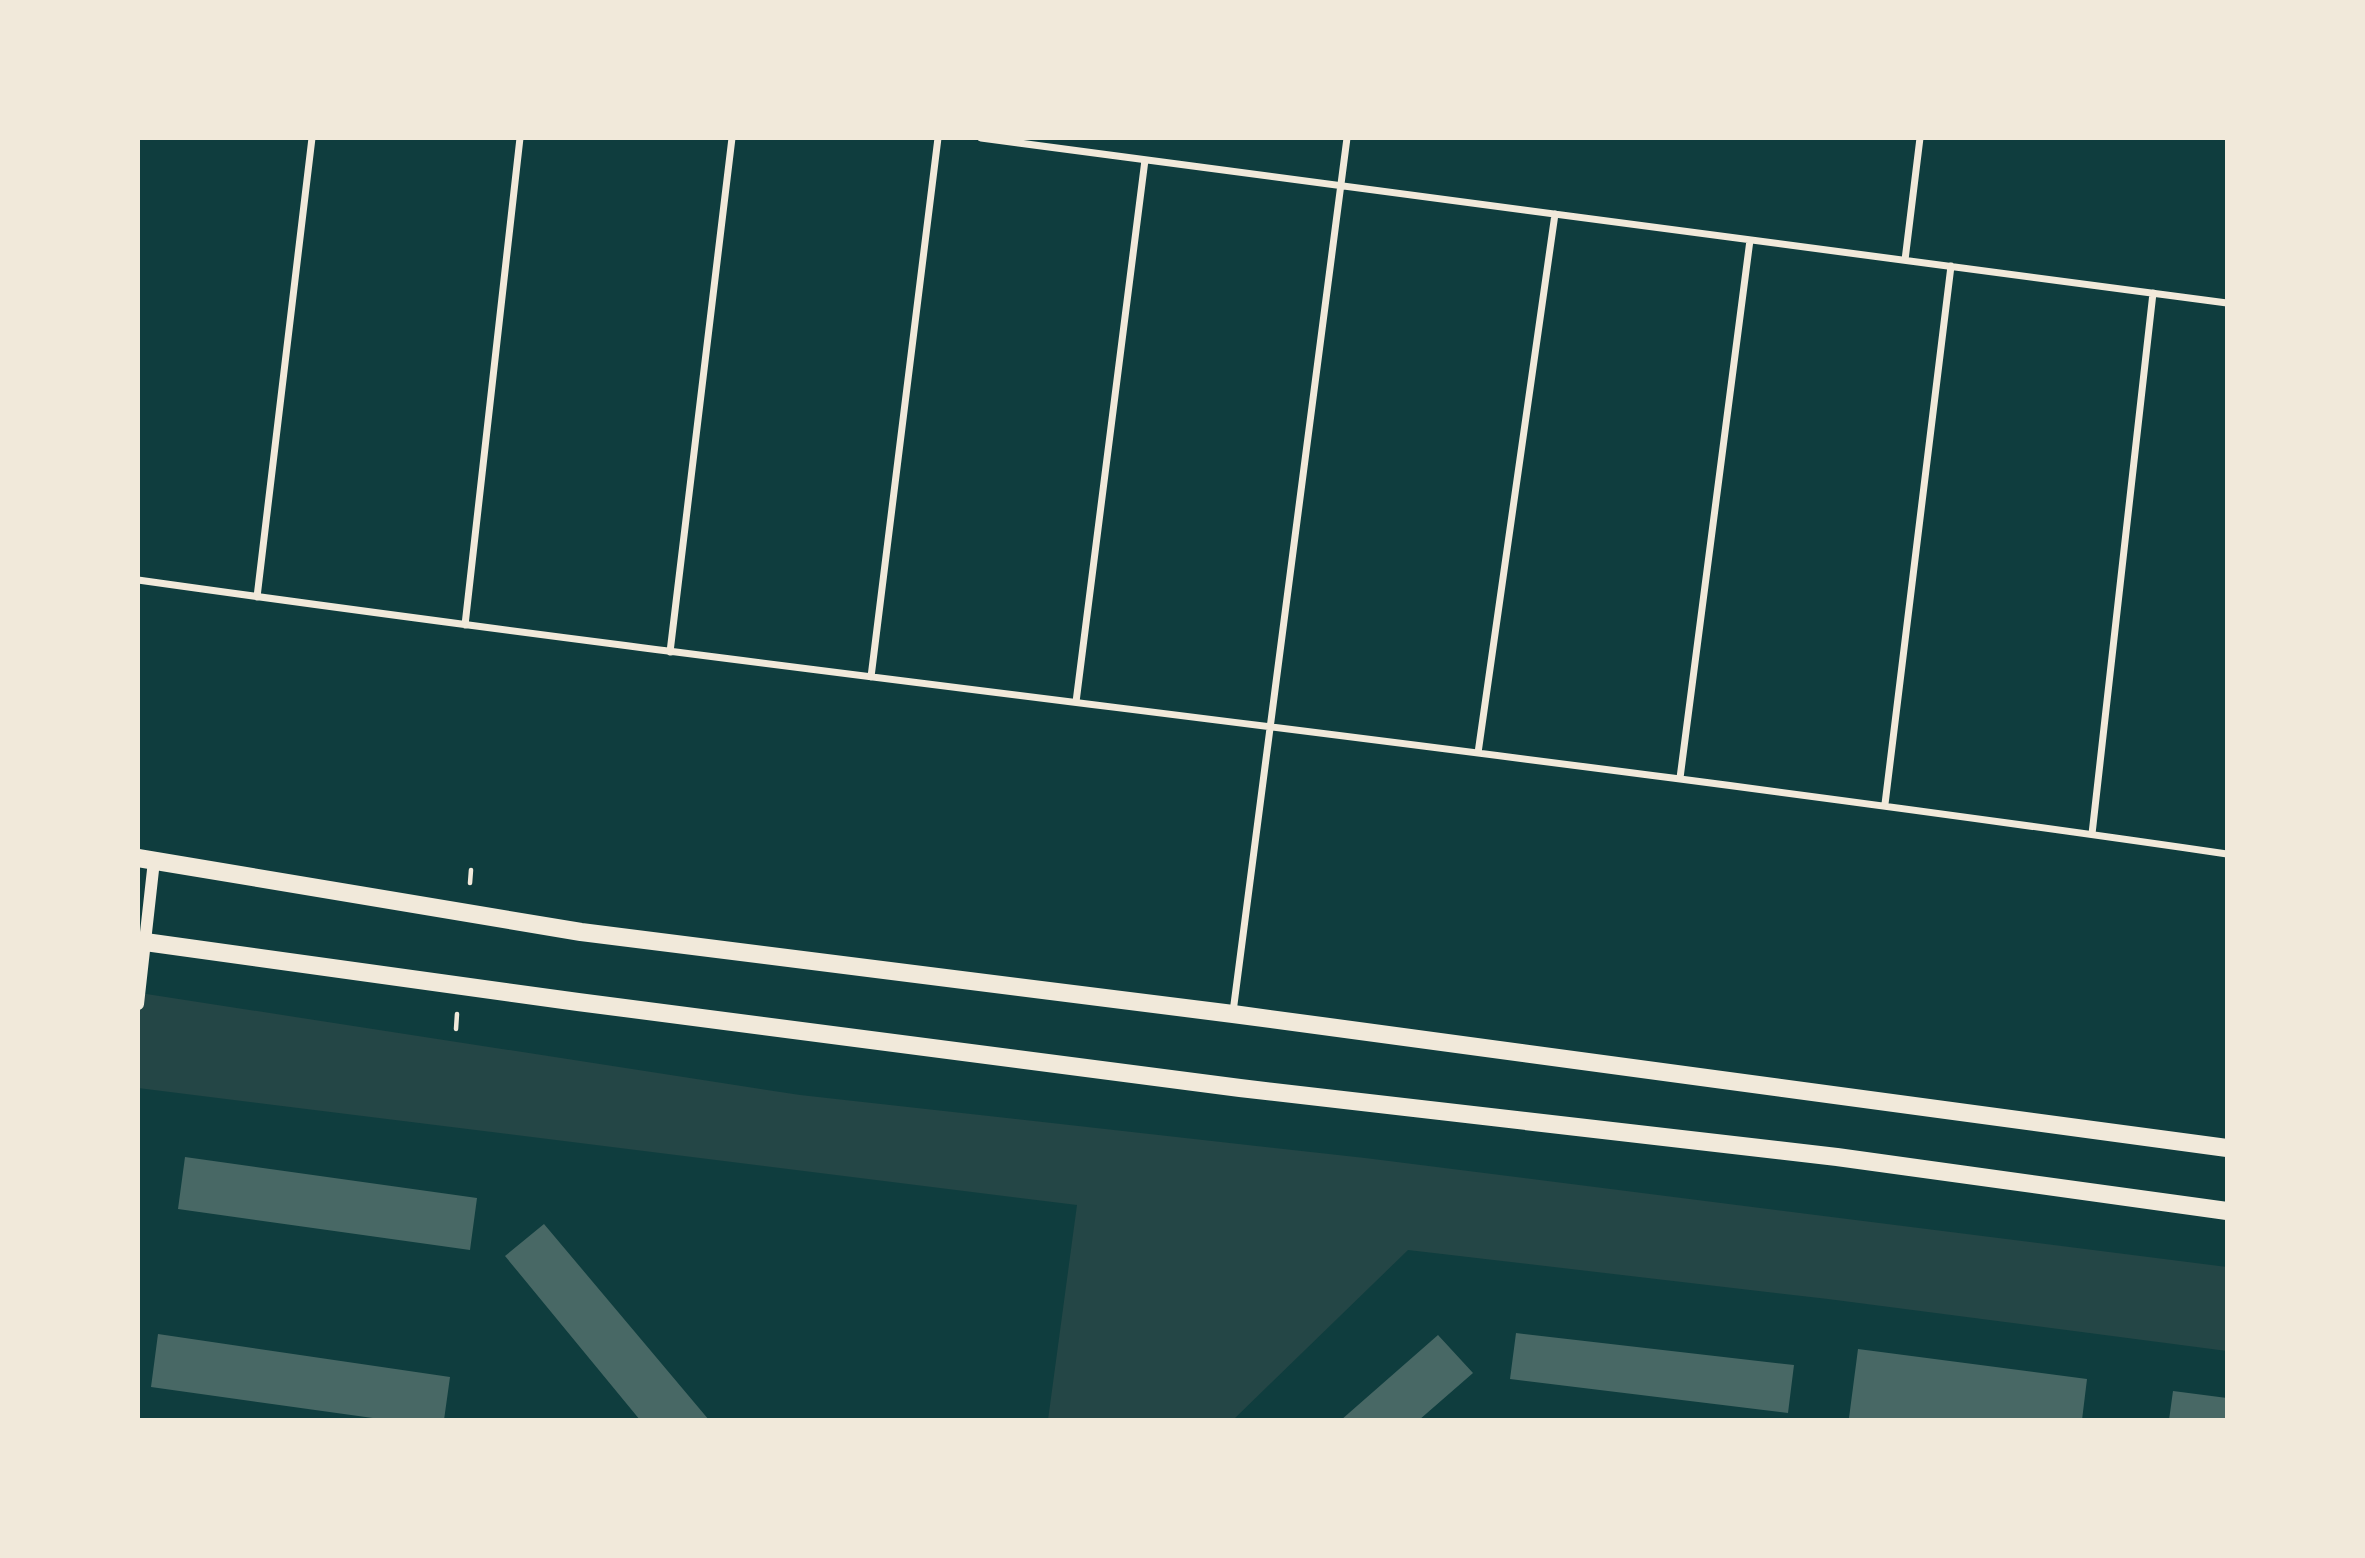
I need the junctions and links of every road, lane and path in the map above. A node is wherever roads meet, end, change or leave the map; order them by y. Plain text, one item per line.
1 (312, 138) edge
2 (520, 138) edge
3 (732, 138) edge
4 (937, 138) edge
5 (981, 138) edge
6 (1347, 138) edge
7 (1920, 138) edge
8 (1146, 160) junction
9 (1340, 186) junction
10 (1555, 214) junction
11 (1750, 240) junction
12 (1905, 260) junction
13 (1951, 266) junction
14 (2153, 293) junction
15 (2227, 303) edge
16 (138, 580) edge
17 (257, 597) junction
18 (465, 625) junction
19 (670, 652) junction
20 (871, 677) junction
21 (1076, 702) junction
22 (1272, 727) junction
23 (1478, 753) junction
24 (1680, 778) junction
25 (1885, 804) junction
26 (2092, 834) junction
27 (2227, 854) edge
28 (146, 860) edge
29 (471, 870) dead end
30 (469, 897) dead end
31 (141, 942) edge
32 (458, 1003) dead end
33 (138, 1004) edge
34 (1233, 1014) junction
35 (456, 1029) dead end
36 (2227, 1148) edge
37 (2227, 1211) edge

1 - 17 street
2 - 18 street
3 - 19 street
4 - 20 street
5 - 8 street
6 - 9 street
7 - 12 street
8 - 9 street
8 - 21 street
9 - 10 street
9 - 22 street
10 - 11 street
10 - 23 street
11 - 12 street
11 - 24 street
12 - 13 street
13 - 14 street
13 - 25 street
14 - 15 street
14 - 26 street
16 - 17 street
17 - 18 street
18 - 19 street
19 - 20 street
20 - 21 street
21 - 22 street
22 - 23 street
22 - 34 street
23 - 24 street
24 - 25 street
25 - 26 street
26 - 27 street
28 - 31 street
28 - 34 main road
29 - 30 path
31 - 33 street
31 - 37 main road
32 - 35 path
34 - 36 main road

